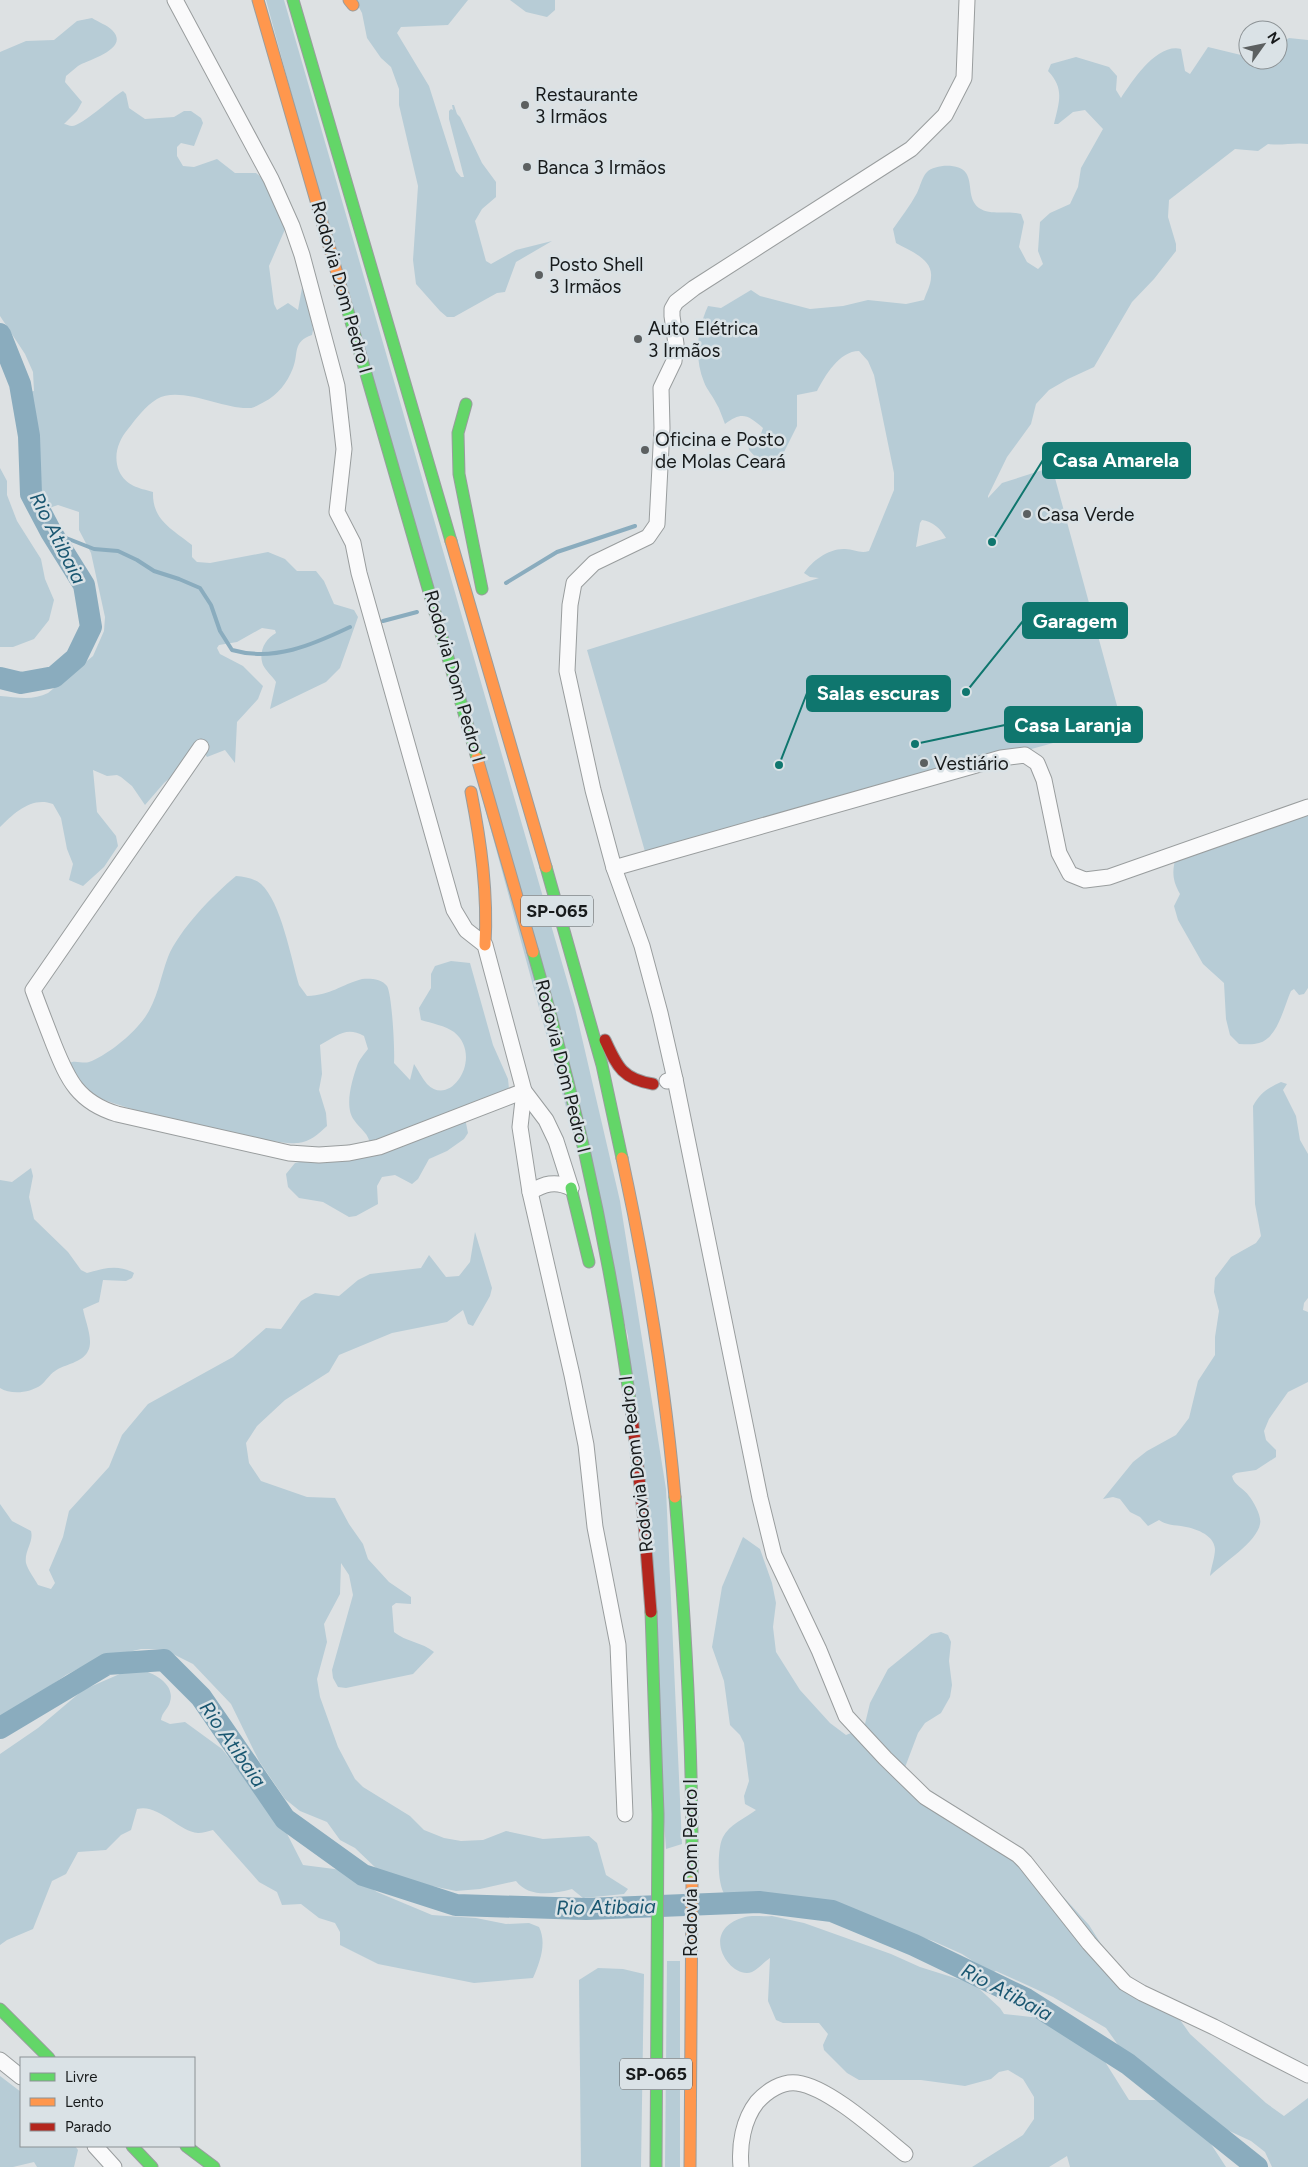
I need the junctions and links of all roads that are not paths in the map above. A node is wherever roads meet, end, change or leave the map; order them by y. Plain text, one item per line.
1 (175, 0) edge
2 (254, 0) edge
3 (258, 0) edge
4 (293, 0) edge
5 (968, 0) edge
6 (274, 56) junction
7 (466, 404) dead end
8 (431, 592) junction
9 (484, 598) dead end
10 (494, 646) dead end
11 (201, 746) dead end
12 (462, 746) dead end
13 (469, 785) dead end
14 (1308, 807) edge
15 (530, 810) junction
16 (614, 868) junction
17 (485, 945) junction
18 (575, 975) junction
19 (675, 1079) junction
20 (648, 1088) joint
21 (524, 1090) junction
22 (627, 1124) dead end
23 (627, 1182) junction
24 (571, 1188) junction
25 (530, 1192) junction
26 (591, 1272) dead end
27 (615, 1376) dead end
28 (642, 1508) junction
29 (625, 1814) dead end
30 (0, 2009) edge
31 (19, 2026) junction
32 (48, 2057) edge
33 (61, 2057) edge
34 (0, 2060) edge
35 (1308, 2075) edge
36 (20, 2076) edge
37 (690, 2082) junction
38 (702, 2142) dead end
39 (96, 2147) edge
40 (133, 2147) edge
41 (187, 2147) edge
42 (905, 2154) dead end
43 (114, 2167) edge
44 (152, 2167) edge
45 (214, 2167) edge
46 (656, 2167) edge
47 (690, 2167) edge
48 (740, 2167) edge

1 - 17 street
2 - 6 highway
3 - 6 highway, Rodovia Dom Pedro I / SP-065
4 - 15 highway, Rodovia Dom Pedro I / SP-065
5 - 16 street
6 - 8 highway, Rodovia Dom Pedro I / SP-065
7 - 9 highway
8 - 12 highway
8 - 28 highway, Rodovia Dom Pedro I / SP-065
10 - 15 highway
11 - 21 street
13 - 17 highway
14 - 16 street
15 - 18 highway, Rodovia Dom Pedro I / SP-065
16 - 19 street
17 - 21 street
18 - 20 highway
18 - 23 highway, Rodovia Dom Pedro I / SP-065
19 - 20 street
19 - 35 street
21 - 24 street
21 - 25 street
22 - 23 highway
23 - 37 highway, Rodovia Dom Pedro I / SP-065
24 - 25 street
24 - 26 highway
25 - 29 street
27 - 28 highway
28 - 46 highway, Rodovia Dom Pedro I / SP-065
30 - 31 highway
31 - 32 highway
31 - 33 highway
34 - 36 street
37 - 38 highway
37 - 47 highway, Rodovia Dom Pedro I / SP-065
39 - 43 street
40 - 44 highway
41 - 45 highway
42 - 48 street

